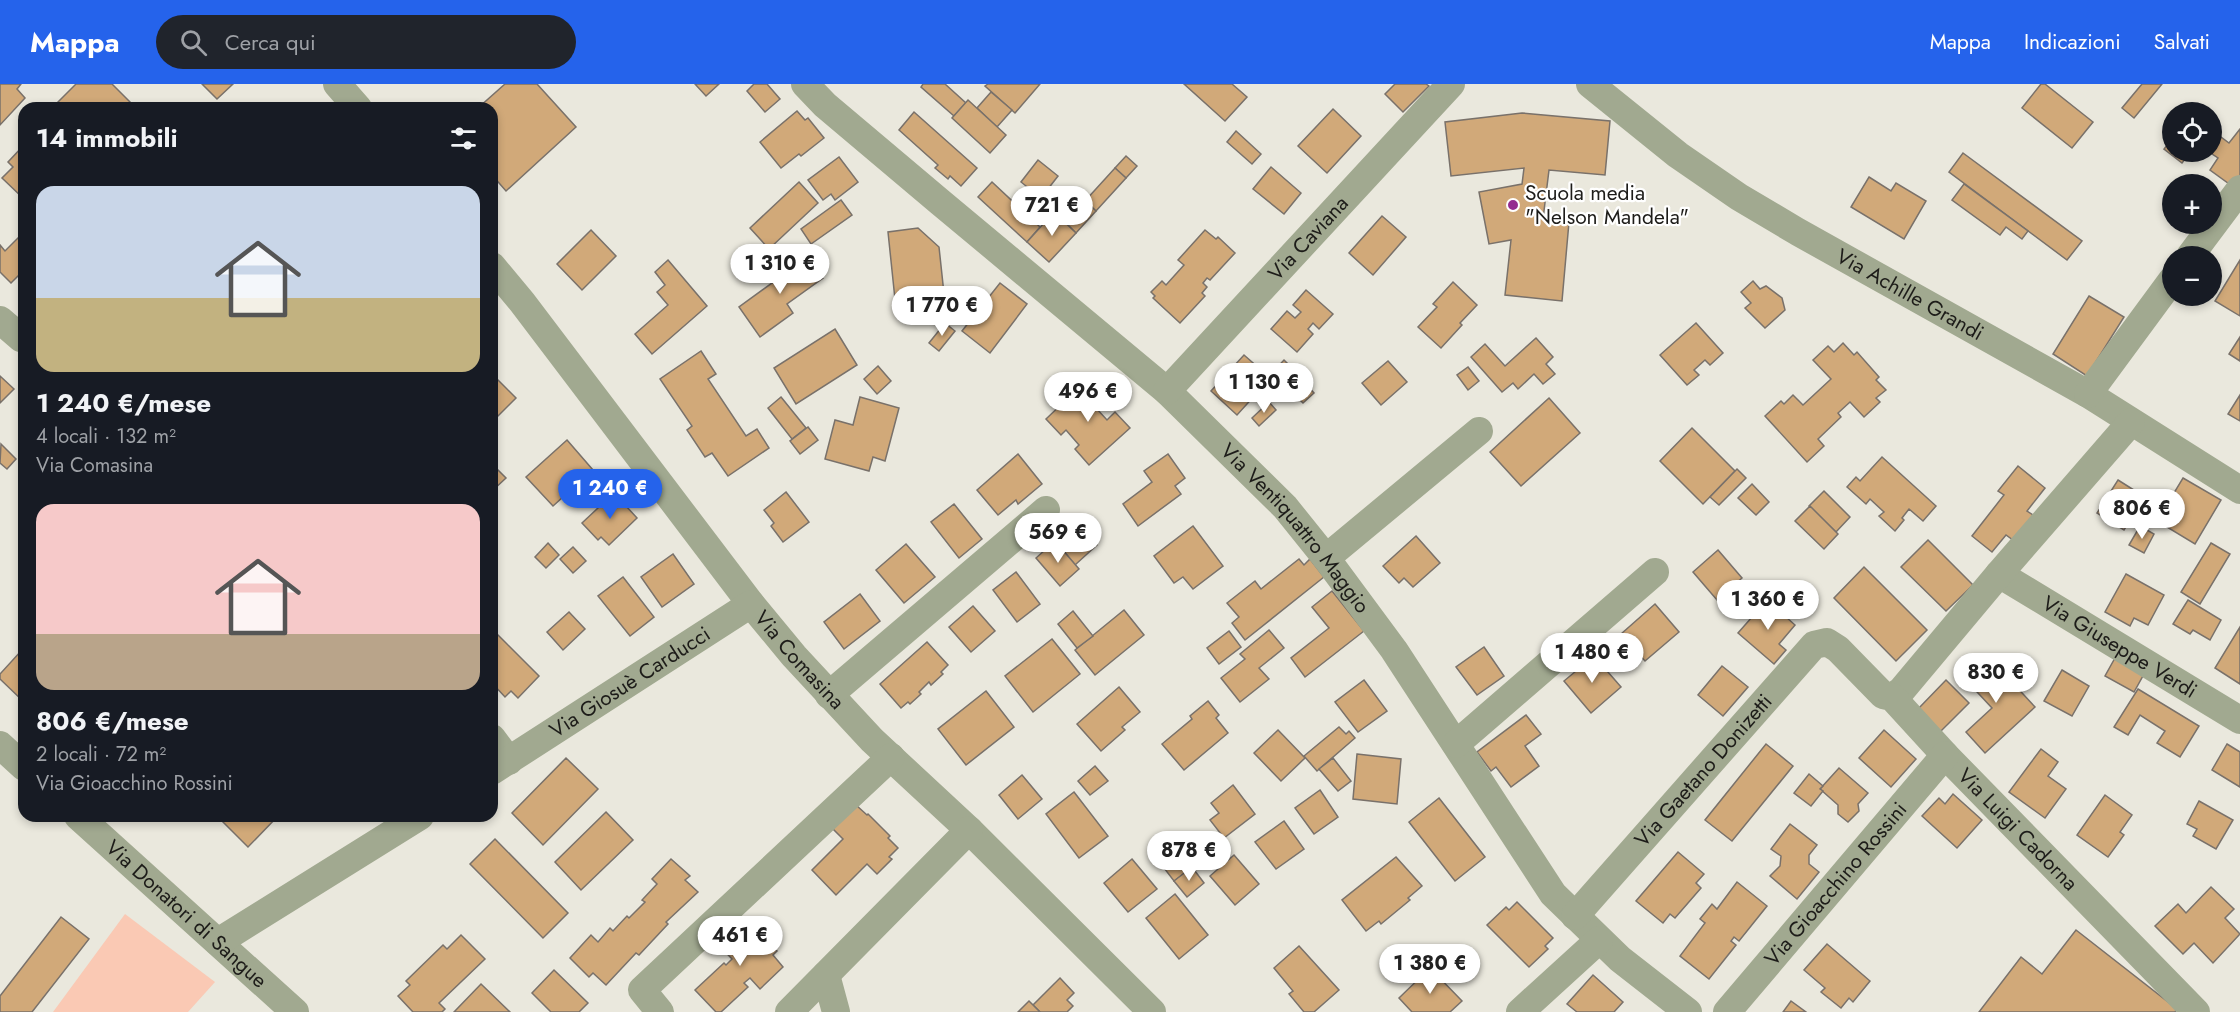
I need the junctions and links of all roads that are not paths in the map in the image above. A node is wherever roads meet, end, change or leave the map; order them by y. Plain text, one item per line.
1 (338, 84) edge
2 (805, 84) edge
3 (1451, 84) edge
4 (1590, 84) edge
5 (353, 102) edge
6 (2240, 189) edge
7 (2197, 246) edge
8 (498, 273) edge
9 (2162, 294) edge
10 (0, 320) edge
11 (18, 335) edge
12 (1167, 391) junction
13 (2088, 394) junction
14 (2131, 423) junction
15 (1479, 431) dead end
16 (2238, 483) edge
17 (1046, 510) dead end
18 (1326, 558) junction
19 (1655, 572) dead end
20 (1999, 574) junction
21 (751, 604) junction
22 (1838, 649) joint
23 (830, 695) junction
24 (1892, 697) junction
25 (2240, 720) edge
26 (1456, 744) junction
27 (1, 747) edge
28 (1945, 754) junction
29 (891, 757) junction
30 (18, 762) edge
31 (500, 766) edge
32 (85, 822) edge
33 (410, 822) edge
34 (969, 830) junction
35 (1575, 916) junction
36 (1599, 940) junction
37 (218, 942) junction
38 (826, 975) junction
39 (295, 1012) edge
40 (660, 1012) edge
41 (789, 1012) edge
42 (836, 1012) edge
43 (1152, 1012) edge
44 (1520, 1012) edge
45 (1688, 1012) edge
46 (1727, 1012) edge
47 (2196, 1012) edge

1 - 5 street
2 - 12 street, Via Ventiquattro Maggio
3 - 12 street, Via Caviana
4 - 13 street, Via Achille Grandi
6 - 7 street
8 - 21 street, Via Comasina
9 - 13 street
10 - 11 street
12 - 18 street, Via Ventiquattro Maggio
13 - 14 street, Via Achille Grandi
14 - 16 street, Via Achille Grandi
14 - 20 street
15 - 18 street
17 - 23 street
18 - 26 street, Via Ventiquattro Maggio
19 - 26 street
20 - 24 street
20 - 25 street, Via Giuseppe Verdi
21 - 23 street, Via Comasina
21 - 31 street, Via Giosuè Carducci
22 - 24 street, Via Luigi Cadorna
22 - 35 street, Via Gaetano Donizetti
23 - 29 street, Via Comasina
24 - 28 street, Via Luigi Cadorna
26 - 35 street, Via Ventiquattro Maggio
27 - 30 street
28 - 46 street, Via Gioacchino Rossini
28 - 47 street, Via Luigi Cadorna
29 - 34 street, Via Comasina
29 - 40 street
32 - 37 street, Via Donatori di Sangue
33 - 37 street
34 - 38 street
34 - 43 street, Via Comasina
35 - 36 street, Via Ventiquattro Maggio
36 - 44 street
36 - 45 street, Via Ventiquattro Maggio
37 - 39 street, Via Donatori di Sangue
38 - 41 street
38 - 42 street

